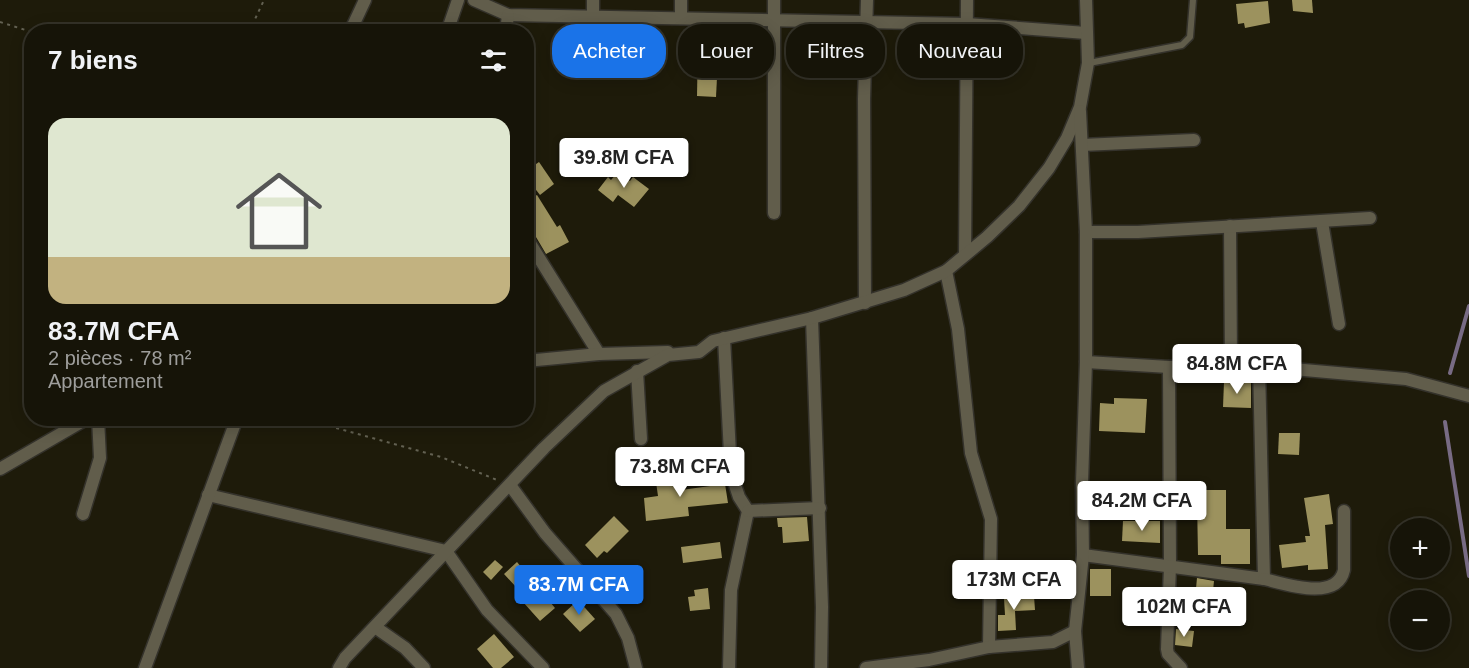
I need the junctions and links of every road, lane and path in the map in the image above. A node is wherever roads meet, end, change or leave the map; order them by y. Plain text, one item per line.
1 (264, 0) edge
2 (365, 0) edge
3 (458, 0) edge
4 (474, 0) edge
5 (593, 0) edge
6 (681, 0) edge
7 (774, 0) edge
8 (867, 0) edge
9 (967, 0) edge
10 (1086, 0) edge
11 (1193, 0) edge
12 (502, 8) edge
13 (593, 18) junction
14 (681, 18) junction
15 (774, 20) junction
16 (0, 22) edge
17 (867, 23) junction
18 (253, 24) edge
19 (354, 24) edge
20 (450, 24) edge
21 (505, 24) edge
22 (967, 24) joint
23 (1023, 28) edge
24 (24, 30) edge
25 (1086, 33) junction
26 (1088, 63) junction
27 (967, 78) edge
28 (1080, 106) junction
29 (1194, 140) dead end
30 (1082, 145) junction
31 (774, 213) dead end
32 (1370, 218) dead end
33 (1322, 222) junction
34 (1230, 226) junction
35 (1086, 232) junction
36 (534, 250) edge
37 (965, 255) junction
38 (946, 271) junction
39 (865, 303) junction
40 (812, 318) junction
41 (1339, 324) dead end
42 (724, 338) junction
43 (699, 352) junction
44 (599, 354) junction
45 (534, 360) edge
46 (1086, 362) junction
47 (1231, 364) junction
48 (1259, 366) junction
49 (1169, 367) junction
50 (637, 371) junction
51 (1469, 396) edge
52 (74, 426) edge
53 (98, 426) edge
54 (234, 426) edge
55 (329, 426) edge
56 (641, 439) dead end
57 (0, 469) edge
58 (510, 485) junction
59 (208, 495) junction
60 (819, 508) junction
61 (748, 511) junction
62 (1344, 511) dead end
63 (83, 514) dead end
64 (446, 551) junction
65 (1083, 555) junction
66 (1170, 566) junction
67 (1264, 579) junction
68 (375, 627) junction
69 (1075, 631) junction
70 (988, 647) junction
71 (145, 668) edge
72 (339, 668) edge
73 (424, 668) edge
74 (543, 668) edge
75 (636, 668) edge
76 (729, 668) edge
77 (821, 668) edge
78 (866, 668) edge
79 (1078, 668) edge
80 (1181, 668) edge

1 - 18 path
2 - 19 street
3 - 20 street
4 - 12 street
5 - 13 street
6 - 14 street
7 - 15 street
8 - 17 street
9 - 22 street
10 - 25 street
11 - 26 lane
12 - 13 street
12 - 21 street
13 - 14 street
14 - 15 street
15 - 17 street
15 - 31 street
16 - 24 path
17 - 22 street
17 - 39 street
23 - 25 street
25 - 26 street
26 - 28 street
27 - 37 street
28 - 30 street
28 - 37 street
29 - 30 street
30 - 35 street
32 - 33 street
33 - 34 street
33 - 41 street
34 - 35 street
34 - 47 street
35 - 46 street
36 - 44 street
37 - 38 street
38 - 39 street
38 - 70 street
39 - 40 street
40 - 42 street
40 - 60 street
42 - 43 street
42 - 61 street
43 - 44 street
43 - 50 street
44 - 45 street
46 - 49 street
46 - 65 street
47 - 48 street
47 - 49 street
48 - 51 street
48 - 67 street
49 - 66 street
50 - 56 street
50 - 58 street
52 - 57 street
53 - 63 street
54 - 59 street
55 - 58 path
58 - 64 street
58 - 75 street
59 - 64 street
59 - 71 street
60 - 61 street
60 - 77 street
61 - 76 street
62 - 67 street
64 - 68 street
64 - 74 street
65 - 66 street
65 - 69 street
66 - 67 street
66 - 80 street
68 - 72 street
68 - 73 street
69 - 70 street
69 - 79 street
70 - 78 street

